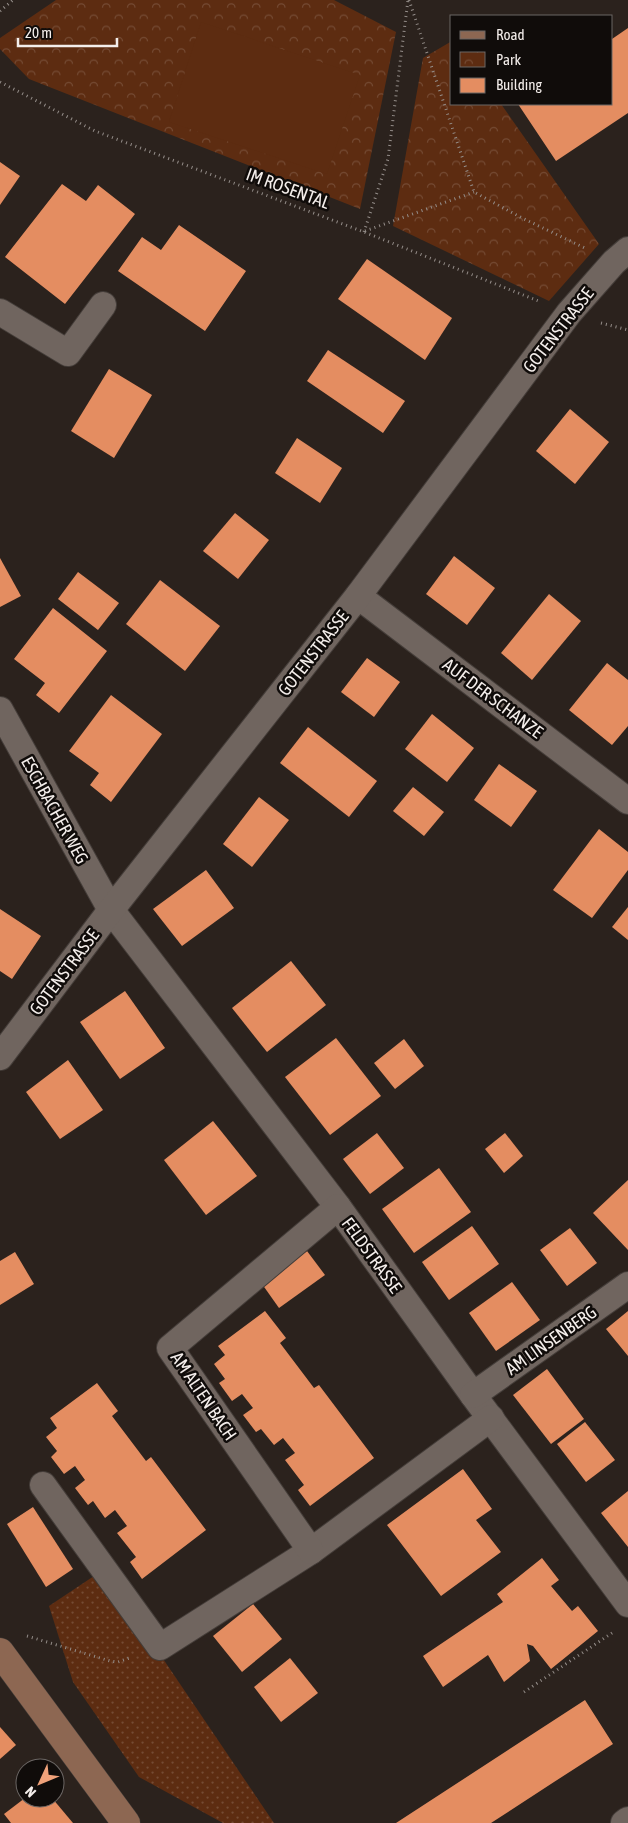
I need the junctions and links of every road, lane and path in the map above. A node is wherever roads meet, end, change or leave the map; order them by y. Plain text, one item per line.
1 (13, 0) edge
2 (408, 0) edge
3 (0, 11) edge
4 (0, 82) edge
5 (474, 192) junction
6 (364, 232) junction
7 (621, 256) edge
8 (103, 305) dead end
9 (0, 312) edge
10 (569, 313) junction
11 (358, 596) junction
12 (0, 710) edge
13 (628, 801) edge
14 (111, 910) junction
15 (0, 1057) edge
16 (338, 1208) junction
17 (628, 1285) edge
18 (473, 1395) junction
19 (490, 1418) junction
20 (43, 1485) dead end
21 (311, 1551) junction
22 (624, 1616) edge
23 (9, 1643) edge
24 (160, 1647) junction
25 (524, 1692) dead end
26 (628, 1820) edge
27 (126, 1823) edge
28 (624, 1823) edge

1 - 3 path
2 - 5 path
2 - 6 path
4 - 6 path, IM ROSENTAL
5 - 6 path
5 - 7 path
6 - 10 path, IM ROSENTAL
7 - 10 street, GOTENSTRASSE
8 - 9 street
10 - 11 street, GOTENSTRASSE
11 - 13 street, AUF DER SCHANZE
11 - 14 street, GOTENSTRASSE
12 - 14 street, ESCHBACHER WEG
14 - 15 street, GOTENSTRASSE
14 - 16 street, FELDSTRASSE
16 - 18 street, FELDSTRASSE
16 - 21 street, AM ALTEN BACH
17 - 18 street, AM LINSENBERG
18 - 19 street, FELDSTRASSE
19 - 21 street
19 - 22 street, FELDSTRASSE
20 - 24 street
21 - 24 street
22 - 25 path
23 - 24 path
23 - 27 street
26 - 28 street

